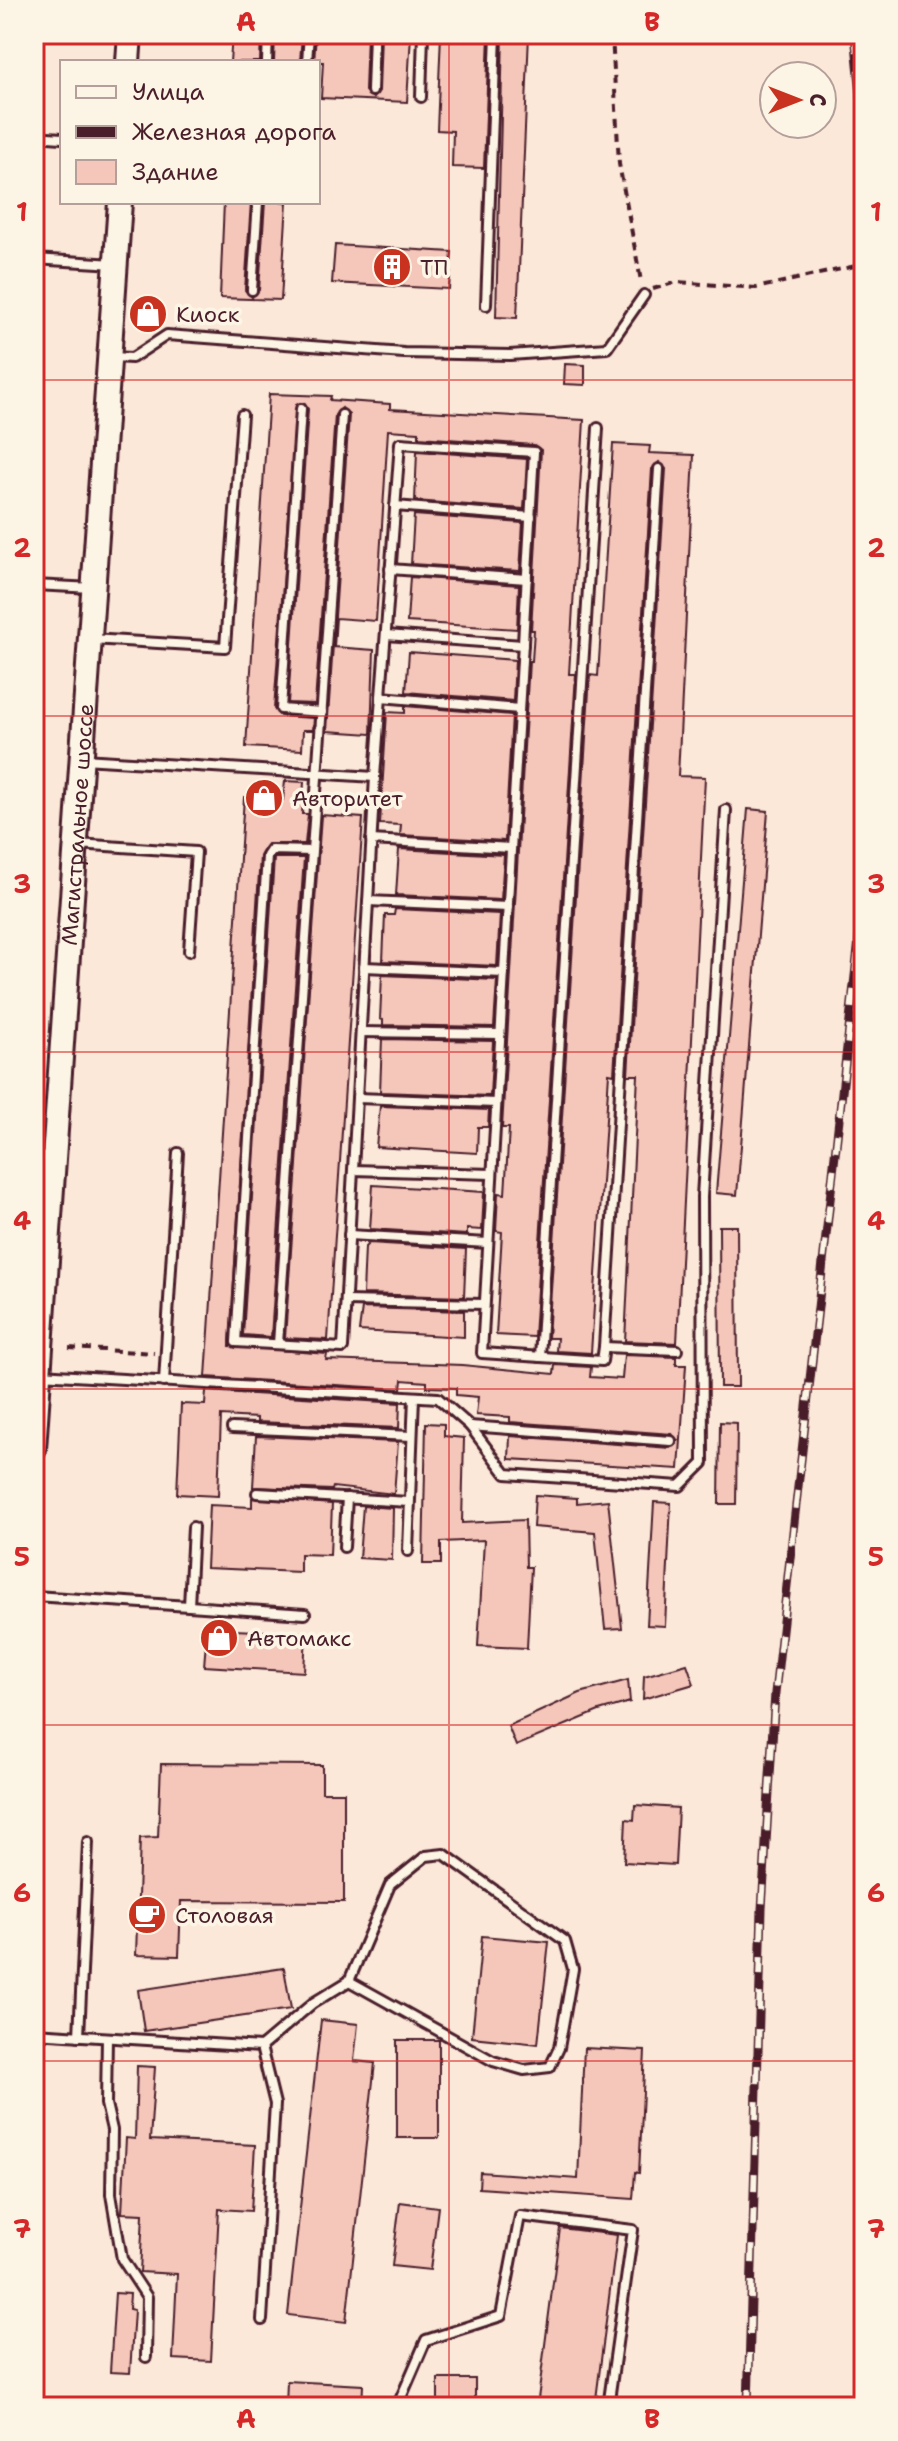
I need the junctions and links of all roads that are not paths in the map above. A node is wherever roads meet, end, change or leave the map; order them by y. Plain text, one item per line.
1 (130, 34) edge
2 (268, 34) edge
3 (309, 34) edge
4 (374, 34) edge
5 (423, 34) edge
6 (496, 34) edge
7 (128, 60) edge
8 (267, 60) edge
9 (307, 60) edge
10 (372, 91) dead end
11 (421, 97) dead end
12 (34, 136) edge
13 (60, 138) edge
14 (120, 204) edge
15 (258, 204) edge
16 (34, 259) edge
17 (116, 264) junction
18 (252, 290) dead end
19 (644, 295) road end
20 (486, 305) dead end
21 (110, 357) junction
22 (301, 409) dead end
23 (242, 415) dead end
24 (342, 415) dead end
25 (598, 428) dead end
26 (659, 469) dead end
27 (395, 506) junction
28 (531, 517) junction
29 (390, 569) junction
30 (527, 579) junction
31 (38, 585) edge
32 (94, 588) junction
33 (386, 635) junction
34 (91, 639) junction
35 (523, 645) junction
36 (381, 697) junction
37 (519, 709) junction
38 (322, 712) junction
39 (82, 759) junction
40 (318, 774) junction
41 (375, 777) junction
42 (726, 810) dead end
43 (371, 840) junction
44 (76, 844) junction
45 (511, 848) junction
46 (311, 851) junction
47 (368, 901) junction
48 (508, 907) junction
49 (189, 951) dead end
50 (364, 967) junction
51 (504, 973) junction
52 (361, 1032) junction
53 (500, 1034) junction
54 (357, 1098) junction
55 (496, 1103) junction
56 (178, 1153) dead end
57 (353, 1170) junction
58 (492, 1174) junction
59 (349, 1235) junction
60 (488, 1243) junction
61 (346, 1301) junction
62 (484, 1304) junction
63 (278, 1344) junction
64 (604, 1347) junction
65 (677, 1350) dead end
66 (540, 1357) junction
67 (39, 1374) junction
68 (164, 1382) junction
69 (414, 1397) junction
70 (470, 1426) junction
71 (232, 1428) dead end
72 (34, 1436) edge
73 (412, 1436) junction
74 (671, 1441) dead end
75 (257, 1493) dead end
76 (347, 1498) junction
77 (409, 1502) junction
78 (193, 1527) dead end
79 (344, 1547) dead end
80 (408, 1551) dead end
81 (34, 1596) edge
82 (189, 1606) junction
83 (305, 1614) dead end
84 (88, 1842) dead end
85 (349, 1981) junction
86 (34, 2033) edge
87 (79, 2036) junction
88 (107, 2038) junction
89 (261, 2047) junction
90 (262, 2320) dead end
91 (146, 2357) dead end
92 (397, 2407) edge
93 (608, 2407) edge

1 - 7 main road
2 - 8 lane
3 - 9 lane
4 - 10 lane
5 - 11 lane
6 - 20 lane
12 - 13 lane
14 - 17 main road, Магистральное шоссе
15 - 18 lane
16 - 17 lane
17 - 21 main road, Магистральное шоссе
19 - 21 lane
21 - 32 main road, Магистральное шоссе
22 - 38 lane
23 - 34 lane
24 - 38 lane
25 - 66 lane
26 - 64 lane
27 - 28 lane
27 - 28 lane
27 - 29 lane
28 - 30 lane
29 - 30 lane
29 - 33 lane
30 - 35 lane
31 - 32 lane
32 - 34 main road, Магистральное шоссе
33 - 35 lane
33 - 36 lane
34 - 39 main road, Магистральное шоссе
35 - 37 lane
36 - 37 lane
36 - 41 lane
37 - 45 lane
38 - 40 lane
39 - 40 lane
39 - 44 main road, Магистральное шоссе
40 - 41 lane
40 - 46 lane
41 - 43 lane
42 - 70 lane
43 - 45 lane
43 - 47 lane
44 - 49 lane
44 - 67 main road, Магистральное шоссе
45 - 48 lane
46 - 63 lane
46 - 63 lane
47 - 48 lane
47 - 50 lane
48 - 51 lane
50 - 51 lane
50 - 52 lane
51 - 53 lane
52 - 53 lane
52 - 54 lane
53 - 55 lane
54 - 55 lane
54 - 57 lane
55 - 58 lane
56 - 68 lane
57 - 58 lane
57 - 59 lane
58 - 60 lane
59 - 60 lane
59 - 61 lane
60 - 62 lane
61 - 62 lane
61 - 63 lane
62 - 66 lane
64 - 65 lane
64 - 66 lane
67 - 68 lane
67 - 72 main road, Магистральное шоссе
68 - 69 lane
69 - 70 lane
69 - 73 lane
70 - 74 lane
71 - 73 lane
73 - 77 lane
75 - 76 lane
76 - 77 lane
76 - 79 lane
77 - 80 lane
78 - 82 lane
81 - 82 lane
82 - 83 lane
84 - 87 lane
85 - 85 lane
85 - 89 lane
86 - 87 lane
87 - 88 lane
88 - 89 lane
88 - 91 lane
89 - 90 lane
92 - 93 lane

